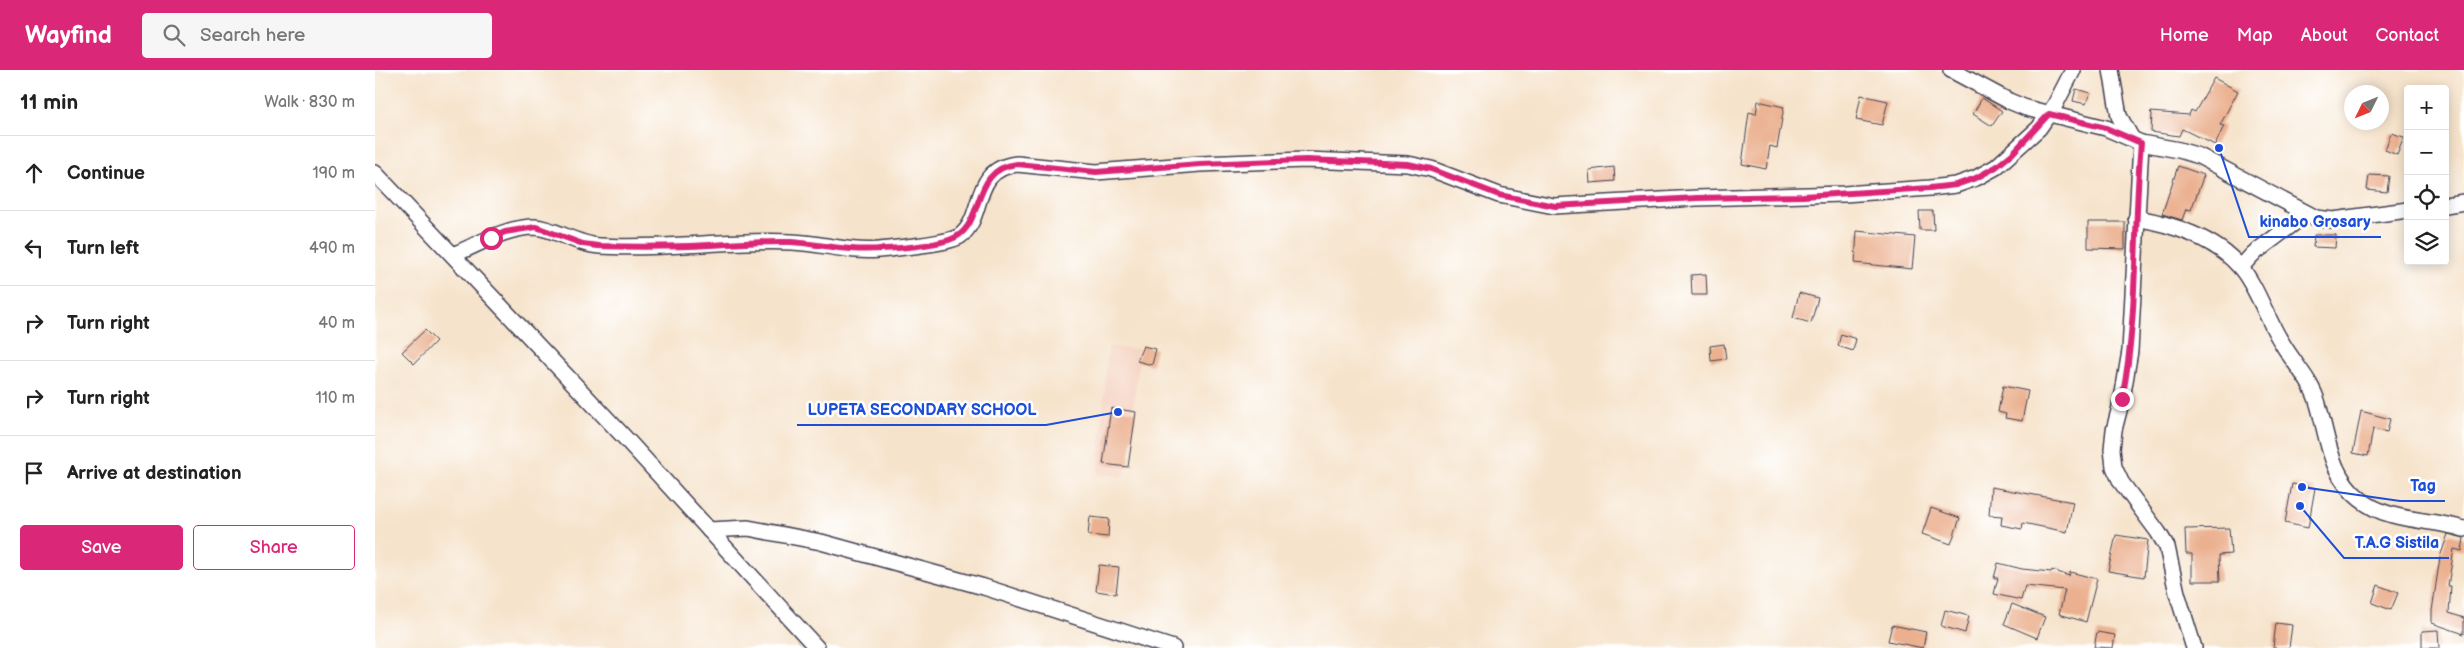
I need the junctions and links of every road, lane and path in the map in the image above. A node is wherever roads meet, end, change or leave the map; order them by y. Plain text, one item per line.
1 (1951, 70) edge
2 (2073, 70) edge
3 (2111, 70) edge
4 (2049, 114) junction
5 (2137, 141) junction
6 (375, 173) edge
7 (2464, 202) edge
8 (2449, 204) edge
9 (2404, 211) edge
10 (2306, 214) junction
11 (2136, 218) junction
12 (453, 255) junction
13 (2241, 267) junction
14 (2464, 529) edge
15 (709, 530) junction
16 (817, 648) edge
17 (1173, 648) edge
18 (2195, 648) edge

1 - 4 street
2 - 4 street
3 - 5 street
4 - 5 street
4 - 12 street
5 - 10 street
5 - 11 street
6 - 12 street
7 - 8 street
9 - 10 street
10 - 13 street
11 - 13 street
11 - 18 street
12 - 15 street
13 - 14 street
15 - 16 street
15 - 17 street

